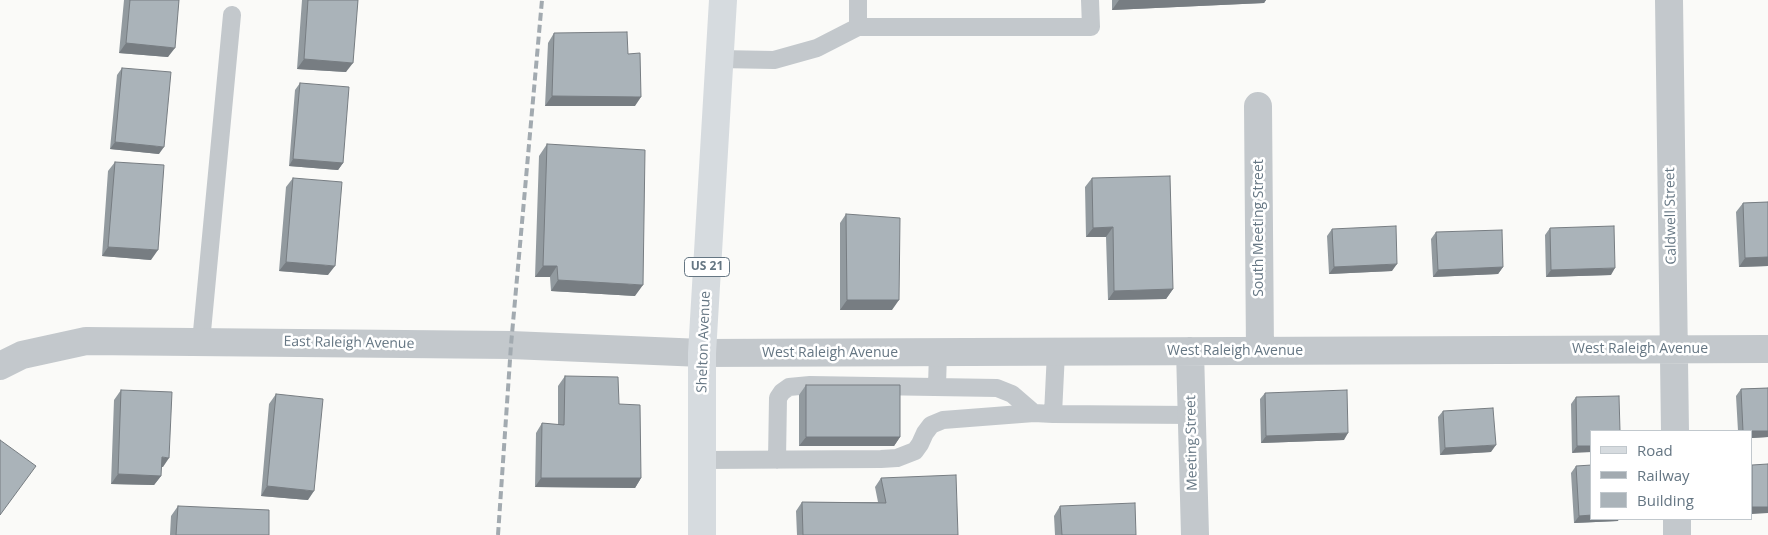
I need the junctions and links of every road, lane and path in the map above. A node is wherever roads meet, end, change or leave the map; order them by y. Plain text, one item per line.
1 (723, 0) edge
2 (858, 0) edge
3 (1090, 0) edge
4 (1669, 0) edge
5 (232, 15) dead end
6 (858, 27) junction
7 (719, 59) junction
8 (1258, 106) dead end
9 (201, 342) junction
10 (1673, 349) junction
11 (1768, 349) edge
12 (1190, 351) junction
13 (1260, 351) junction
14 (938, 352) junction
15 (1056, 352) junction
16 (702, 353) junction
17 (812, 353) junction
18 (0, 366) edge
19 (810, 385) junction
20 (937, 386) junction
21 (1034, 413) junction
22 (1053, 414) junction
23 (1192, 415) junction
24 (1675, 430) edge
25 (702, 460) junction
26 (777, 460) junction
27 (1677, 520) edge
28 (702, 535) edge
29 (1195, 535) edge
30 (1677, 535) edge

1 - 7 main road, Shelton Avenue / US 21
2 - 6 lane
3 - 6 lane
4 - 10 street, Caldwell Street
5 - 9 lane
6 - 7 lane
7 - 16 main road, Shelton Avenue / US 21
8 - 13 street, South Meeting Street
9 - 16 street, East Raleigh Avenue
9 - 18 street, East Raleigh Avenue
10 - 11 street, West Raleigh Avenue
10 - 13 street, West Raleigh Avenue
10 - 24 street, Caldwell Street
12 - 13 street, West Raleigh Avenue
12 - 15 street, West Raleigh Avenue
12 - 23 street, Meeting Street
14 - 15 street, West Raleigh Avenue
14 - 17 street, West Raleigh Avenue
14 - 20 lane
15 - 22 lane
16 - 17 street, West Raleigh Avenue
16 - 25 main road, Shelton Avenue / US 21
17 - 19 lane
19 - 20 lane
19 - 26 lane
20 - 21 lane
21 - 22 lane
21 - 26 lane
22 - 23 lane
23 - 29 street, Meeting Street
25 - 26 lane
25 - 28 main road, Shelton Avenue / US 21
27 - 30 street

